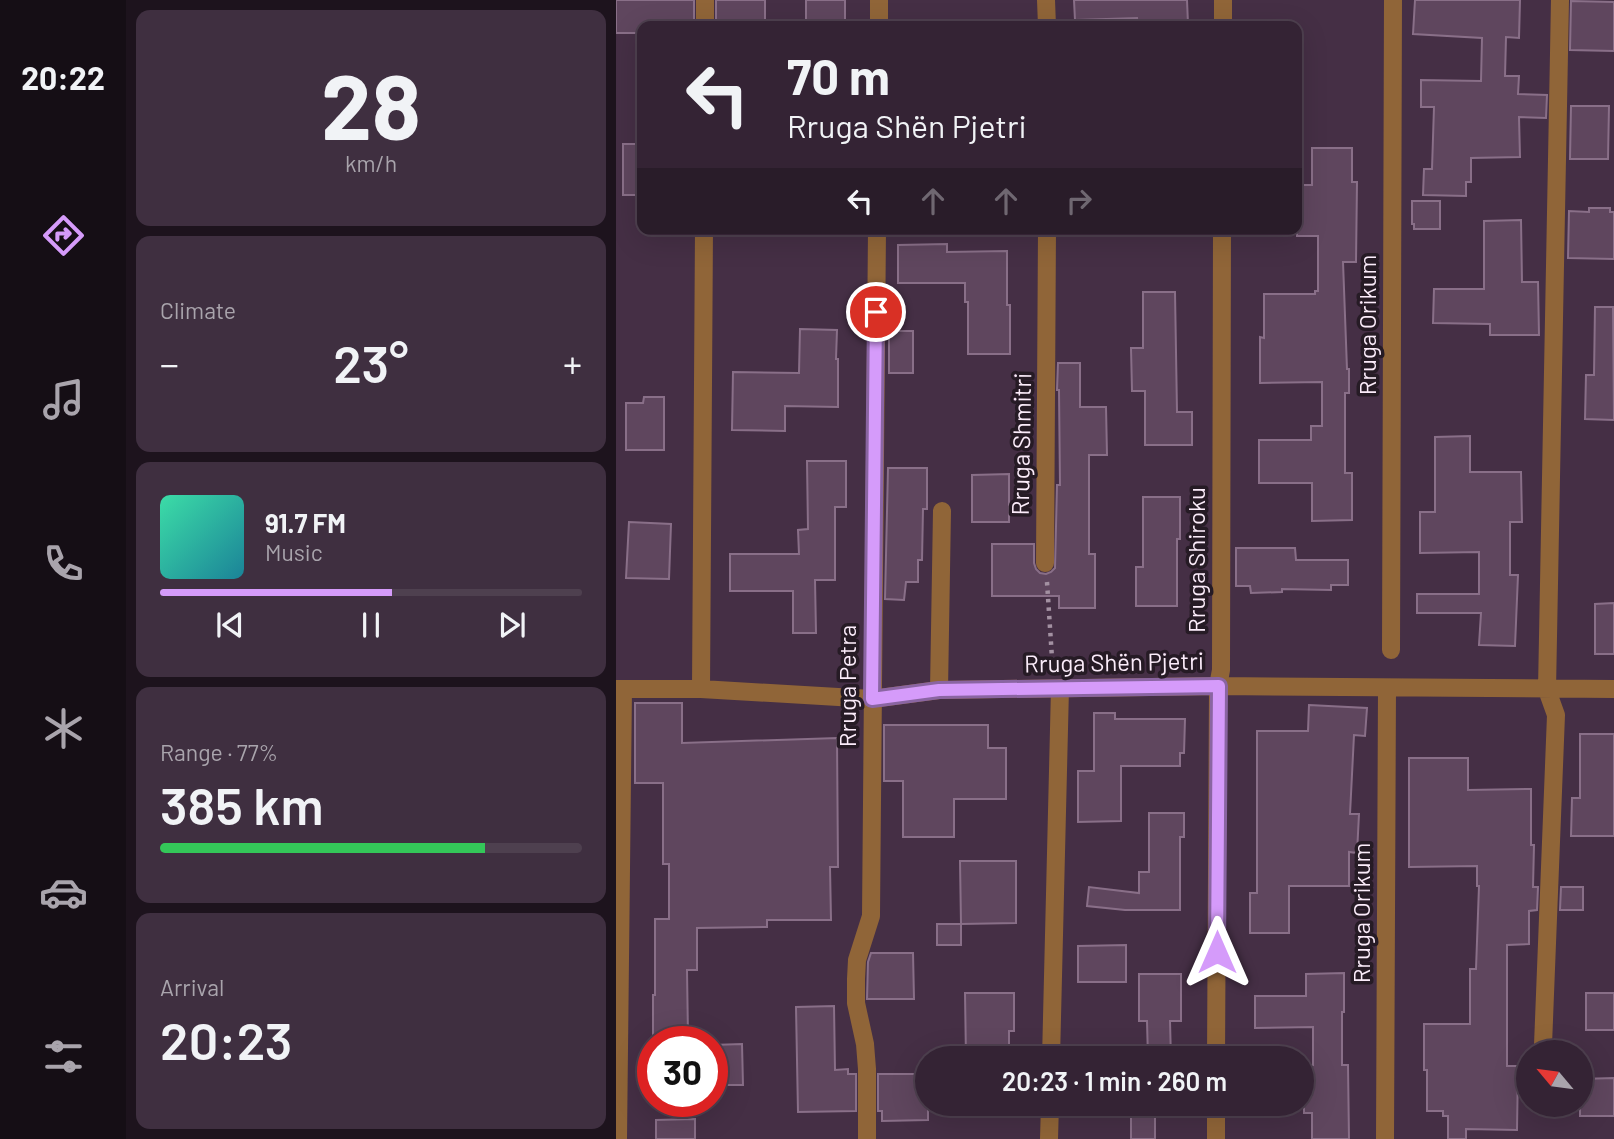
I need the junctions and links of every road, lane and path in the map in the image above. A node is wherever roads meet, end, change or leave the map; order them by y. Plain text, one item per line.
1 (705, 0) edge
2 (879, 0) edge
3 (1046, 0) edge
4 (1223, 0) edge
5 (1393, 0) edge
6 (1560, 0) edge
7 (705, 21) edge
8 (879, 21) edge
9 (1046, 21) edge
10 (1223, 21) edge
11 (704, 235) edge
12 (877, 235) edge
13 (1047, 235) edge
14 (1222, 235) edge
15 (942, 511) dead end
16 (1045, 563) joint
17 (1391, 650) dead end
18 (1052, 659) dead end
19 (1220, 669) junction
20 (1060, 688) junction
21 (1387, 688) junction
22 (620, 689) edge
23 (701, 689) junction
24 (1614, 689) edge
25 (939, 690) junction
26 (1547, 690) junction
27 (872, 699) junction
28 (1543, 1040) edge
29 (1051, 1046) edge
30 (1216, 1046) edge
31 (1050, 1116) edge
32 (1216, 1116) edge
33 (618, 1139) edge
34 (867, 1139) edge
35 (1049, 1139) edge
36 (1216, 1139) edge
37 (1385, 1139) edge

1 - 7 street
2 - 8 street
3 - 9 street
4 - 10 street
5 - 17 street, Rruga Orikum
6 - 26 street
11 - 23 street
12 - 27 street, Rruga Petra
13 - 16 street, Rruga Shmitri
14 - 19 street, Rruga Shiroku
15 - 25 street
16 - 18 path
19 - 20 street, Rruga Shën Pjetri
19 - 21 street, Rruga Shën Pjetri
19 - 30 street, Rruga Shiroku
20 - 25 street, Rruga Shën Pjetri
20 - 29 street
21 - 26 street, Rruga Shën Pjetri
21 - 37 street, Rruga Orikum
22 - 23 street, Rruga Shën Pjetri
22 - 33 street
23 - 27 street, Rruga Shën Pjetri
24 - 26 street, Rruga Shën Pjetri
25 - 27 street, Rruga Shën Pjetri
26 - 28 street
27 - 34 street, Rruga Petra
31 - 35 street
32 - 36 street

